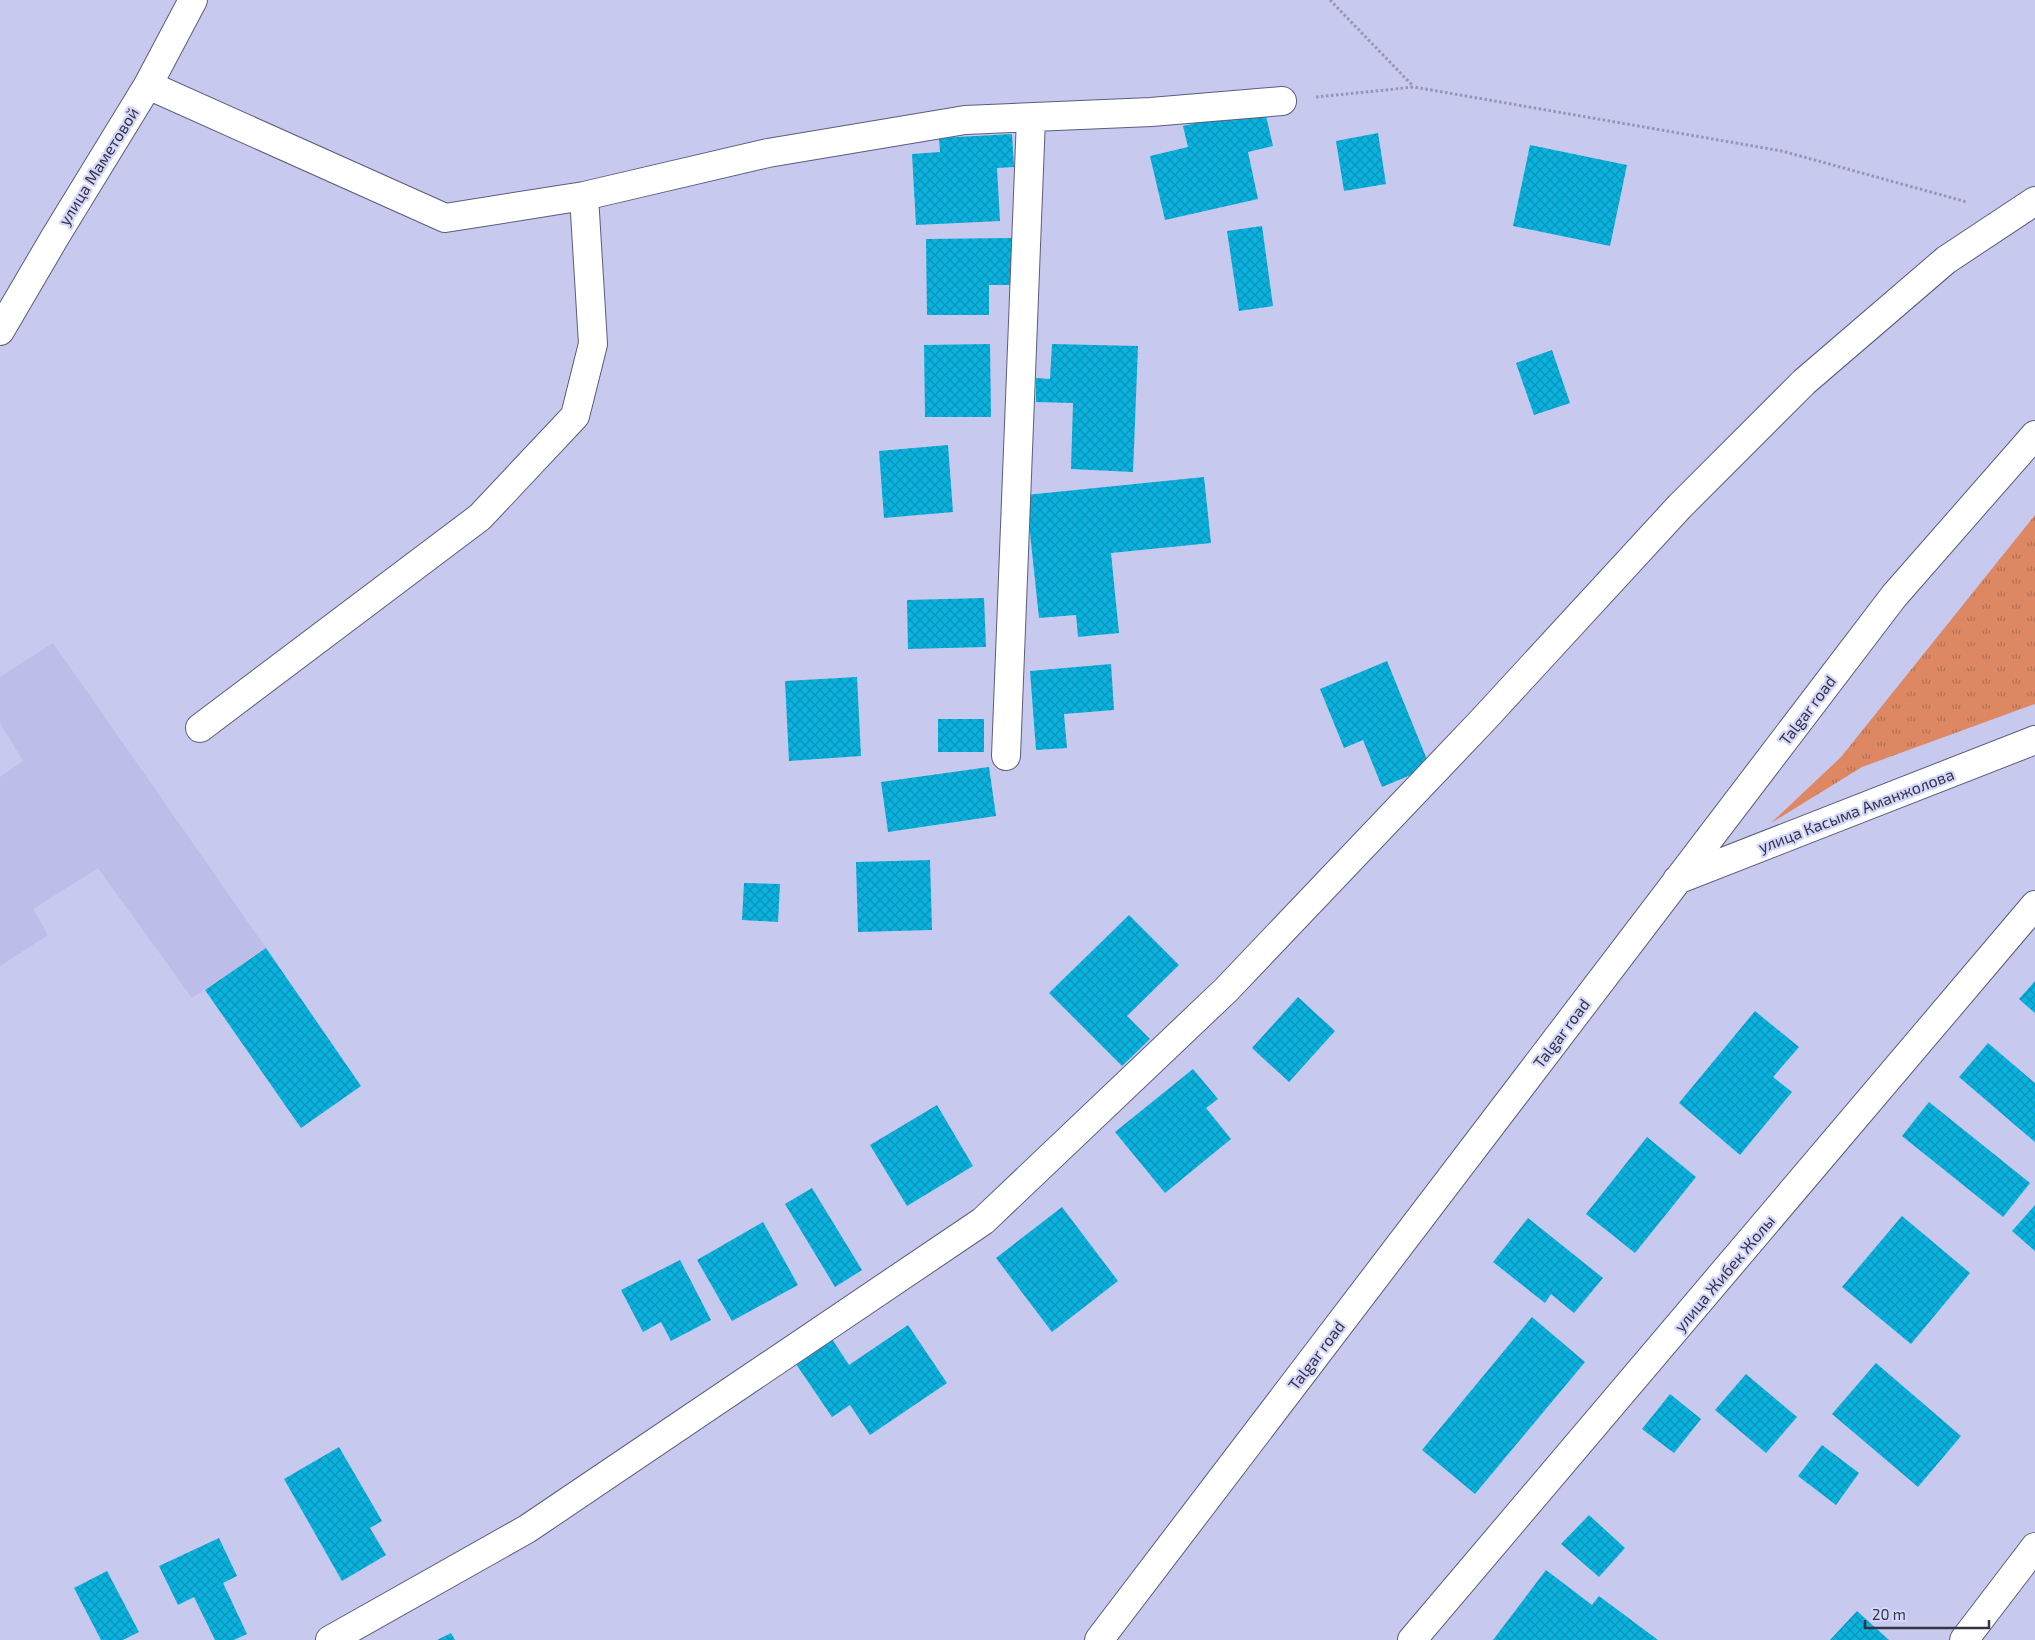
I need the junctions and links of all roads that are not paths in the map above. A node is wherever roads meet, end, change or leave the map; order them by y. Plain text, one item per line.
1 (192, 0) edge
2 (148, 85) junction
3 (1282, 101) road end
4 (1031, 118) junction
5 (584, 196) junction
6 (2024, 208) edge
7 (0, 331) edge
8 (2035, 435) edge
9 (200, 728) dead end
10 (2035, 740) edge
11 (1006, 756) dead end
12 (1677, 880) junction
13 (2035, 905) edge
14 (2035, 1547) edge
15 (330, 1640) edge
16 (1099, 1640) edge
17 (1412, 1640) edge
18 (1964, 1640) edge

1 - 2 street, улица Маметовой
2 - 5 street
2 - 7 street, улица Маметовой
3 - 4 street
4 - 5 street
4 - 11 street
5 - 9 street
6 - 15 street
8 - 12 street, Talgar road
10 - 12 street, улица Касыма Аманжолова
12 - 16 street, Talgar road
13 - 17 street, улица Жибек Жолы
14 - 18 street

